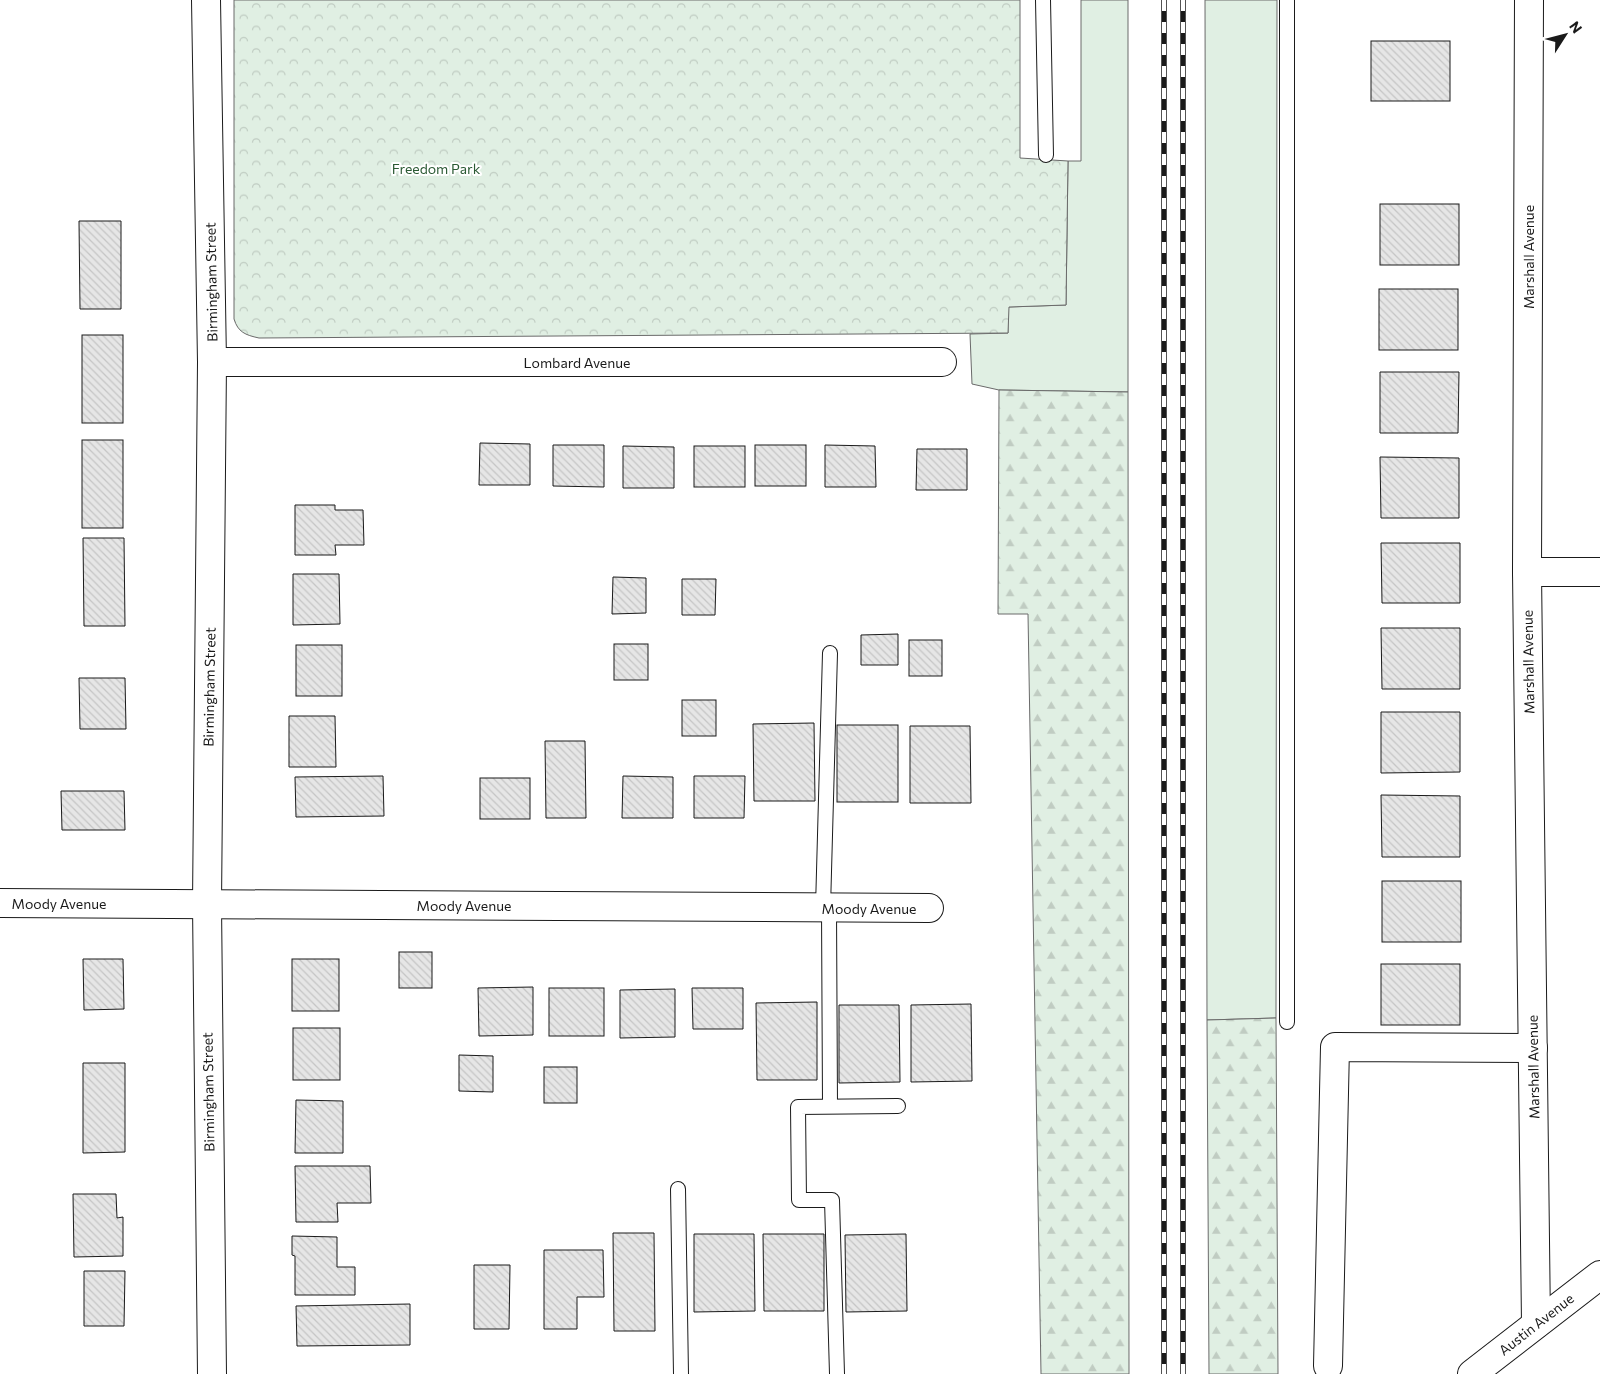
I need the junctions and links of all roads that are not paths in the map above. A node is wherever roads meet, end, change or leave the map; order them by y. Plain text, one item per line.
1 (206, 0) edge
2 (1043, 0) edge
3 (1287, 0) edge
4 (1529, 0) edge
5 (1046, 155) dead end
6 (212, 362) junction
7 (942, 362) dead end
8 (1527, 572) junction
9 (1600, 572) edge
10 (830, 653) dead end
11 (0, 903) edge
12 (207, 904) junction
13 (826, 908) junction
14 (929, 908) dead end
15 (1287, 1022) dead end
16 (1533, 1048) junction
17 (830, 1105) junction
18 (898, 1106) dead end
19 (678, 1189) dead end
20 (1600, 1275) edge
21 (1536, 1324) junction
22 (1328, 1366) dead end
23 (212, 1374) edge
24 (681, 1374) edge
25 (837, 1374) edge
26 (1472, 1374) edge

1 - 6 street, Birmingham Street
2 - 5 lane
3 - 15 lane
4 - 8 street, Marshall Avenue
6 - 7 street, Lombard Avenue
6 - 12 street, Birmingham Street
8 - 9 street
8 - 16 street, Marshall Avenue
10 - 13 lane
11 - 12 street, Moody Avenue
12 - 13 street, Moody Avenue
12 - 23 street, Birmingham Street
13 - 14 street, Moody Avenue
13 - 17 lane
16 - 21 street, Marshall Avenue
16 - 22 street
17 - 18 lane
17 - 25 lane
19 - 24 lane
20 - 21 street, Austin Avenue
21 - 26 street, Austin Avenue

